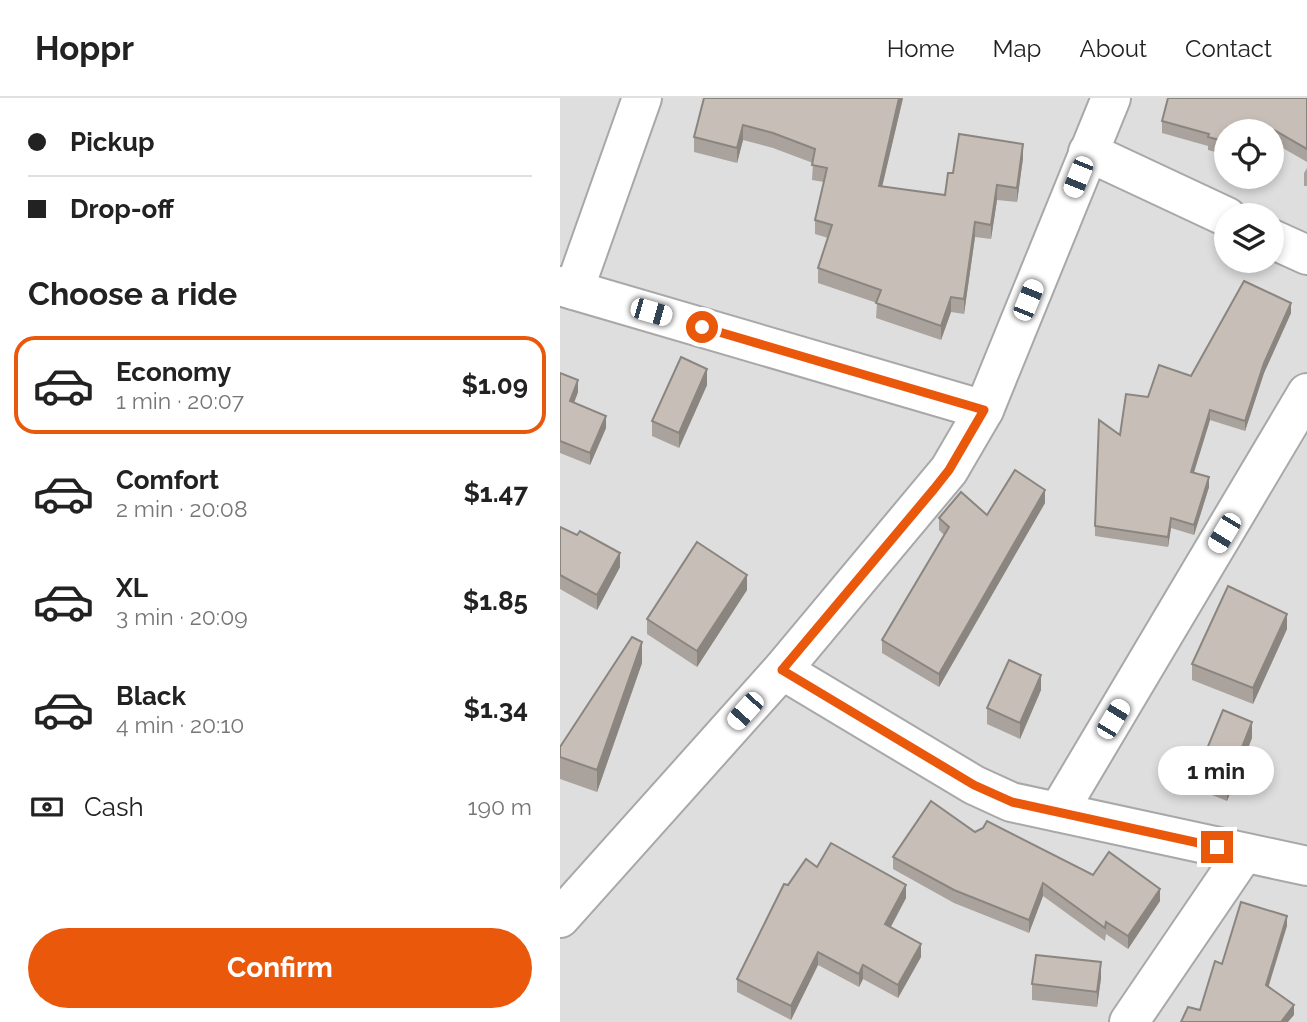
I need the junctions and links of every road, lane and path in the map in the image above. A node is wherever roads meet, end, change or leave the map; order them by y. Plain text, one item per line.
1 (642, 98) edge
2 (1111, 98) edge
3 (1088, 152) junction
4 (1214, 211) edge
5 (1284, 244) edge
6 (1307, 255) edge
7 (567, 288) edge
8 (1307, 393) edge
9 (984, 410) junction
10 (782, 670) junction
11 (1058, 812) junction
12 (1244, 853) junction
13 (1307, 866) edge
14 (560, 918) edge
15 (1129, 1022) edge

1 - 7 street
2 - 3 street
3 - 4 street
3 - 9 street
5 - 6 street
7 - 9 street
8 - 11 street
9 - 10 street
10 - 11 street
10 - 14 street
11 - 12 street
12 - 13 street
12 - 15 street

